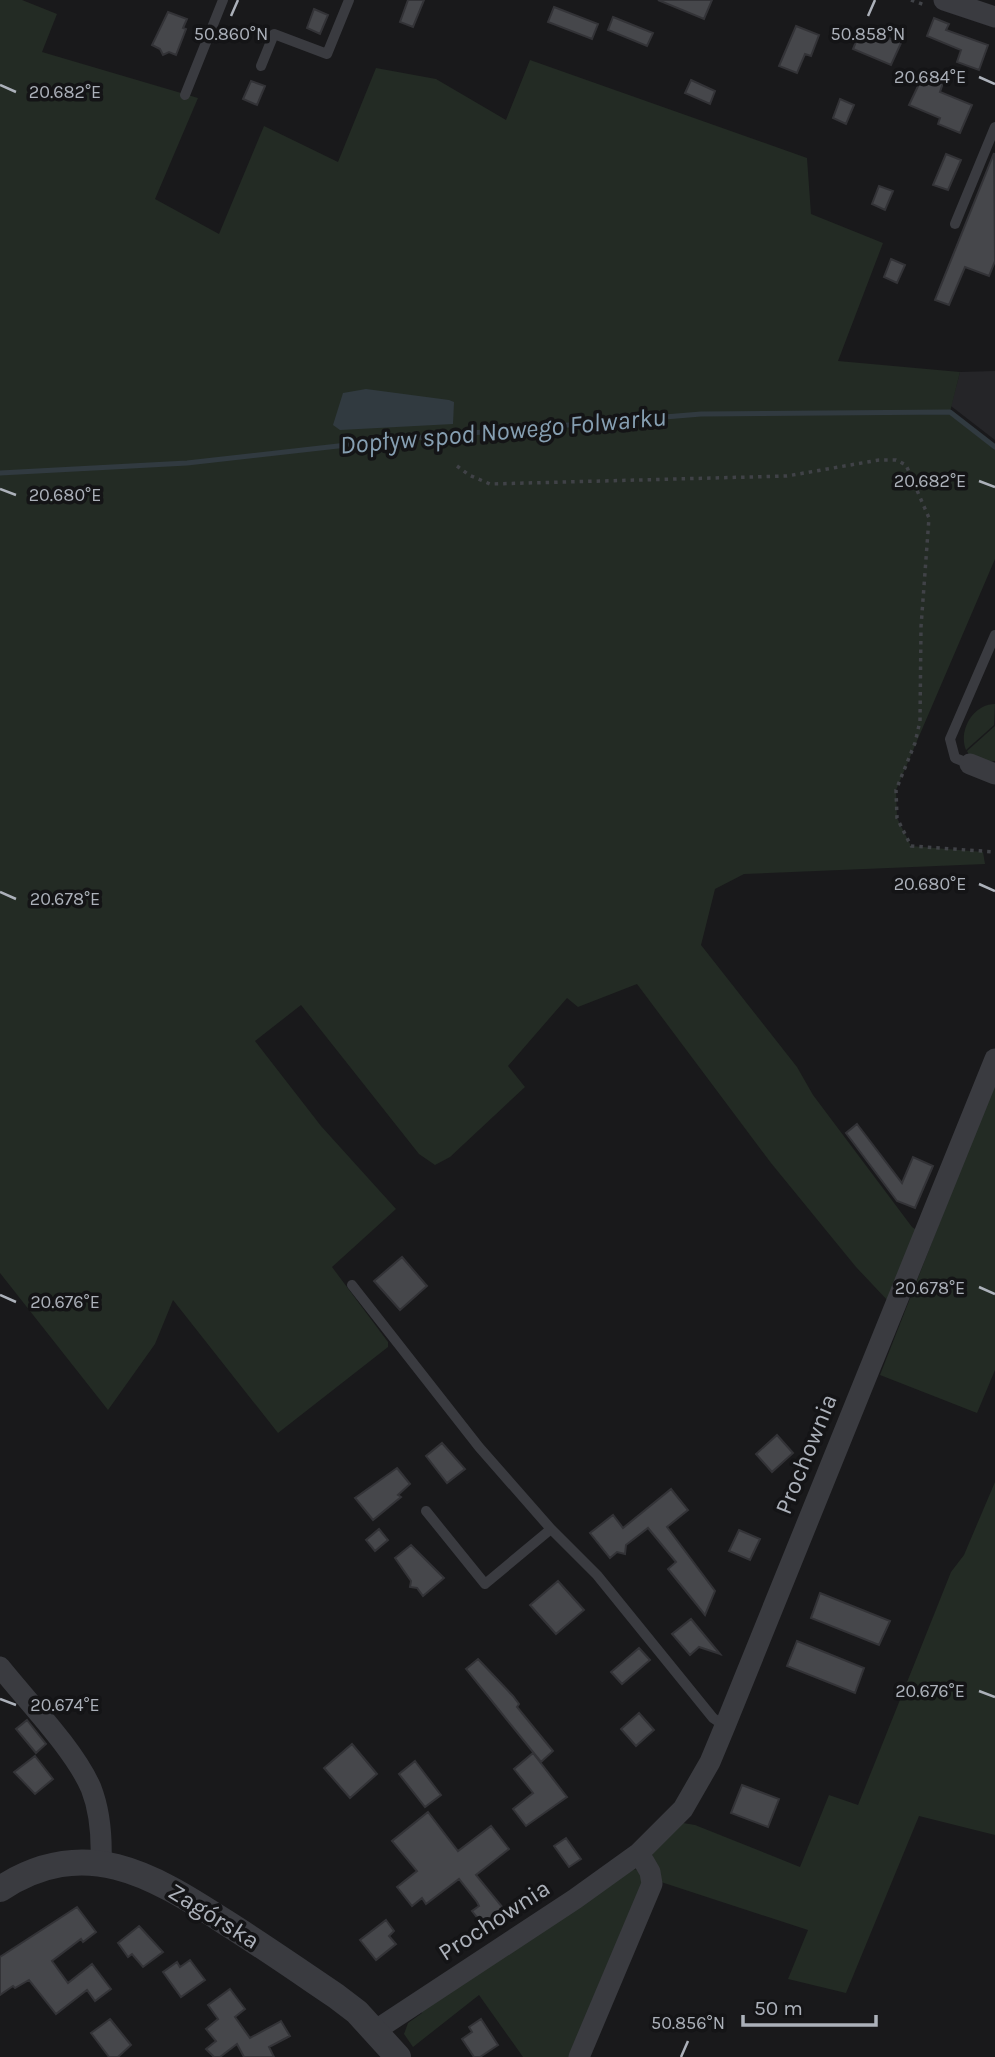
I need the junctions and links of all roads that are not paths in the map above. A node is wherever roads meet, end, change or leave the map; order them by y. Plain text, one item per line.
1 (223, 0) edge
2 (349, 0) edge
3 (944, 0) edge
4 (995, 17) edge
5 (261, 66) dead end
6 (185, 95) dead end
7 (995, 127) edge
8 (956, 224) dead end
9 (995, 635) edge
10 (970, 764) joint
11 (995, 774) edge
12 (995, 1059) edge
13 (352, 1285) dead end
14 (426, 1511) dead end
15 (551, 1529) junction
16 (0, 1667) edge
17 (725, 1726) junction
18 (639, 1853) junction
19 (101, 1863) junction
20 (0, 1889) edge
21 (376, 2030) junction
22 (398, 2057) edge
23 (579, 2057) edge

1 - 6 lane
2 - 5 lane
3 - 4 street
7 - 8 lane
9 - 10 lane
10 - 11 street
12 - 17 street, Prochownia
13 - 15 lane
14 - 15 lane
15 - 17 lane
16 - 19 street
17 - 18 street, Prochownia
18 - 21 street, Prochownia
18 - 23 street
19 - 20 street, Zagórska
19 - 21 street, Zagórska
21 - 22 street, Zagórska

